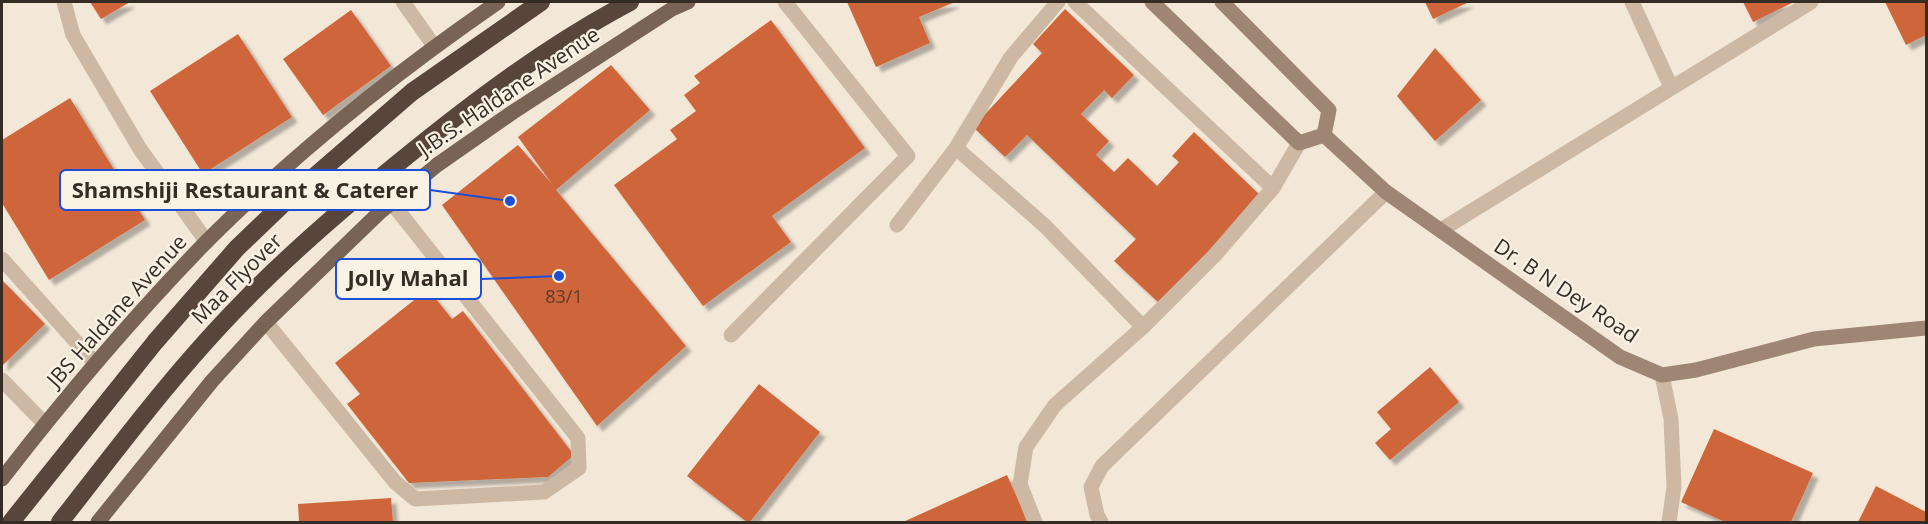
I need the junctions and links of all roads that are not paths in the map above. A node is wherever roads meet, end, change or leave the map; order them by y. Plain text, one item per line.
1 (64, 2) edge
2 (403, 2) edge
3 (498, 2) edge
4 (541, 2) edge
5 (630, 2) edge
6 (688, 2) edge
7 (784, 2) edge
8 (1058, 2) edge
9 (1075, 2) edge
10 (1152, 2) edge
11 (1222, 2) edge
12 (1632, 2) edge
13 (1811, 2) edge
14 (434, 46) junction
15 (1671, 87) junction
16 (1324, 135) junction
17 (1299, 143) junction
18 (956, 148) junction
19 (1273, 188) junction
20 (1386, 192) junction
21 (392, 203) junction
22 (897, 225) dead end
23 (1441, 230) junction
24 (207, 242) junction
25 (2, 259) edge
26 (266, 322) junction
27 (1143, 327) junction
28 (1926, 328) edge
29 (731, 335) dead end
30 (95, 363) junction
31 (1662, 375) junction
32 (2, 380) edge
33 (45, 424) junction
34 (2, 478) edge
35 (10, 522) edge
36 (60, 522) edge
37 (98, 522) edge
38 (1035, 522) edge
39 (1101, 522) edge
40 (1669, 522) edge

1 - 24 street
2 - 14 street
3 - 14 main road, JBS Haldane Avenue
4 - 35 highway, Maa Flyover
5 - 36 highway, Maa Flyover
6 - 21 main road, J.B.S. Haldane Avenue
7 - 29 street
8 - 18 street
9 - 19 street
10 - 17 main road
11 - 16 main road
12 - 15 street
13 - 15 street
14 - 24 main road, JBS Haldane Avenue
15 - 23 street
16 - 17 main road
16 - 20 main road, Dr. B N Dey Road
17 - 19 street
18 - 22 street
18 - 27 street
19 - 27 street
20 - 23 main road, Dr. B N Dey Road
20 - 39 street
21 - 26 main road, J.B.S. Haldane Avenue
21 - 26 street
23 - 31 main road, Dr. B N Dey Road
24 - 30 main road, JBS Haldane Avenue
25 - 30 street
26 - 37 main road, J.B.S. Haldane Avenue
27 - 38 street
28 - 31 main road
30 - 33 main road, JBS Haldane Avenue
31 - 40 street
32 - 33 street
33 - 34 main road, JBS Haldane Avenue

